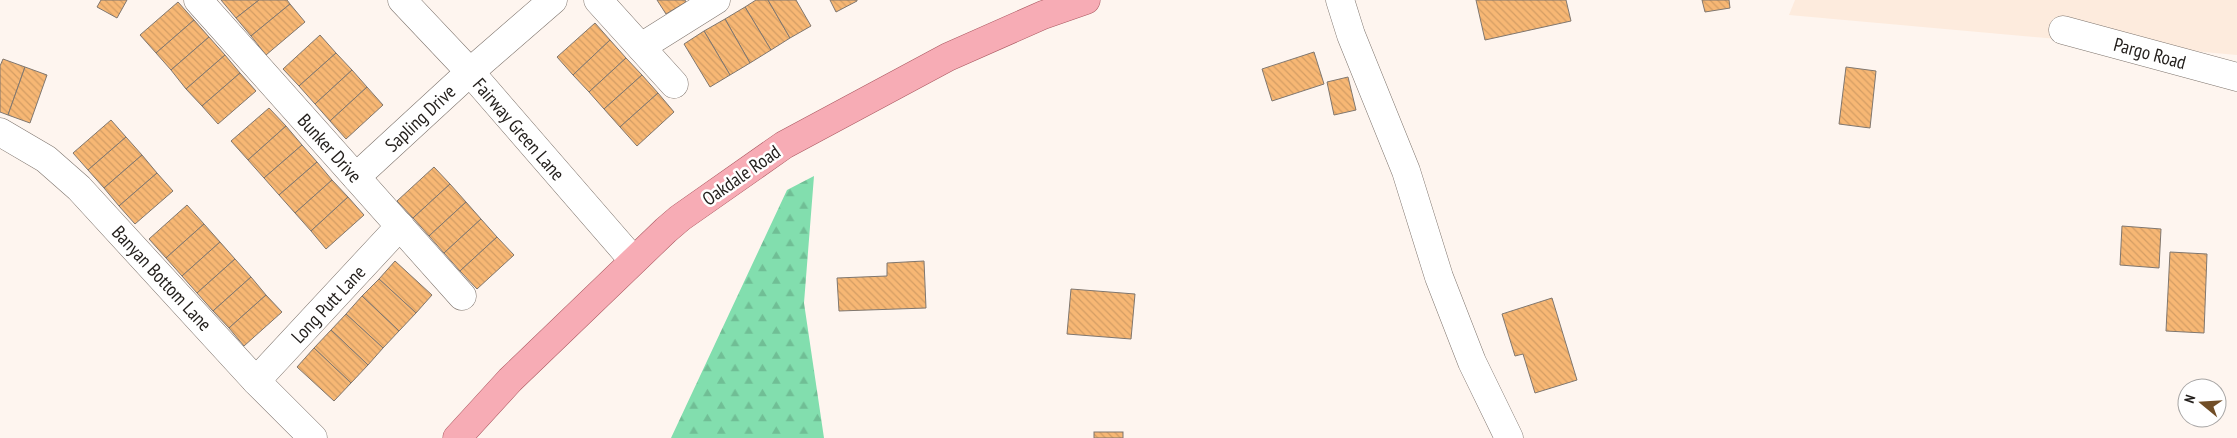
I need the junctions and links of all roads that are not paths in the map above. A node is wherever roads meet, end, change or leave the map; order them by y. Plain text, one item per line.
1 (198, 0) edge
2 (402, 0) edge
3 (553, 0) edge
4 (598, 0) edge
5 (716, 0) edge
6 (1086, 0) edge
7 (1340, 0) edge
8 (2063, 30) dead end
9 (641, 48) junction
10 (470, 72) junction
11 (2237, 76) edge
12 (674, 84) dead end
13 (0, 132) edge
14 (356, 177) junction
15 (400, 226) junction
16 (633, 260) junction
17 (462, 296) dead end
18 (256, 381) junction
19 (313, 438) edge
20 (458, 438) edge
21 (1509, 438) edge

1 - 14 street, Bunker Drive
2 - 10 street, Fairway Green Lane
3 - 10 street, Sapling Drive
4 - 9 street
5 - 9 street
6 - 16 main road, Oakdale Road
7 - 21 street
8 - 11 street, Pargo Road
9 - 12 street
10 - 14 street, Sapling Drive
10 - 16 street, Fairway Green Lane
13 - 18 street, Banyan Bottom Lane
14 - 15 street, Bunker Drive
15 - 17 street, Bunker Drive
15 - 18 street, Long Putt Lane
16 - 20 main road, Oakdale Road
18 - 19 street, Banyan Bottom Lane

